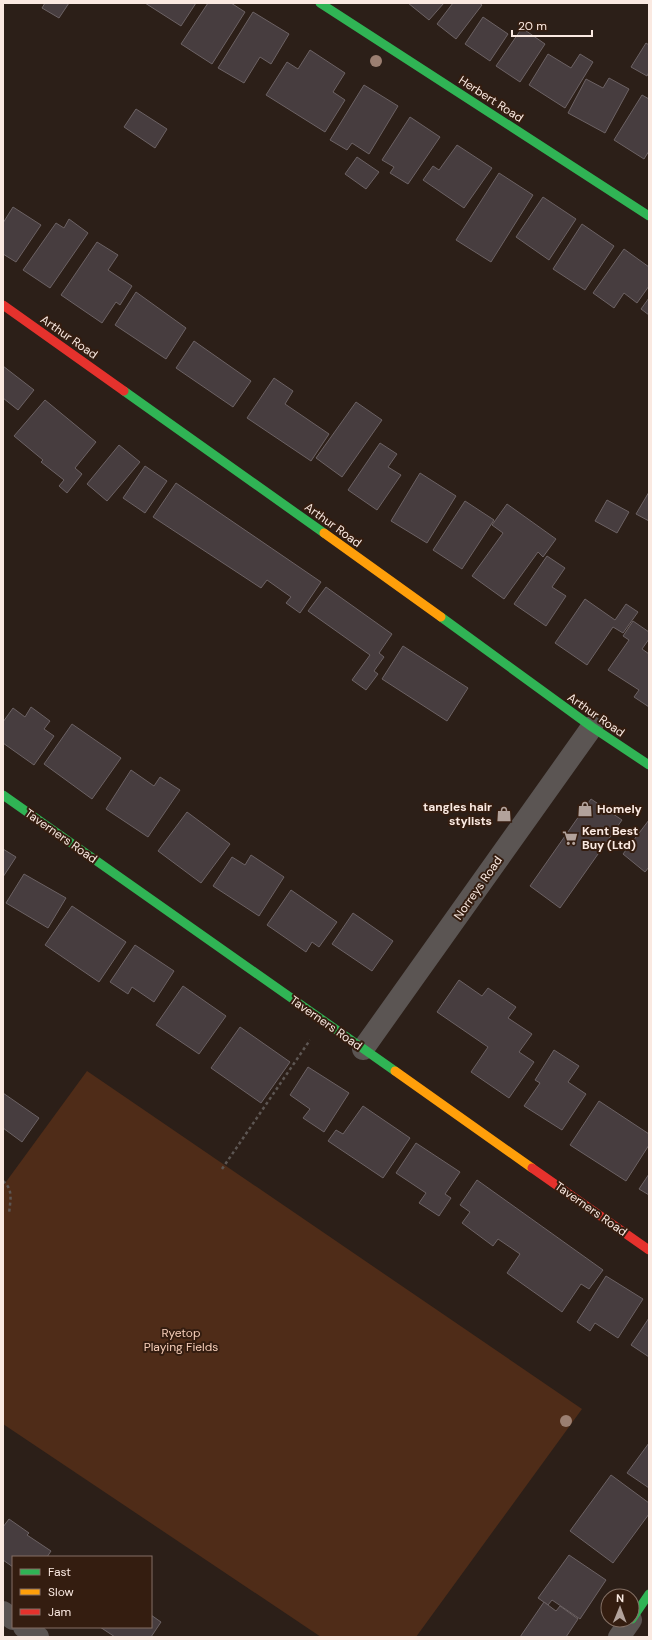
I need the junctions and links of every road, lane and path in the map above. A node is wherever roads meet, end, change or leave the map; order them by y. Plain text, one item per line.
1 (320, 3) edge
2 (649, 216) edge
3 (3, 305) edge
4 (592, 727) junction
5 (649, 765) edge
6 (3, 795) edge
7 (323, 1022) junction
8 (363, 1049) junction
9 (222, 1169) dead end
10 (3, 1181) edge
11 (9, 1214) dead end
12 (649, 1250) edge
13 (649, 1594) edge
14 (640, 1607) edge
15 (3, 1612) edge
16 (12, 1618) edge
17 (25, 1628) edge
18 (626, 1628) edge
19 (38, 1637) edge
20 (619, 1637) edge

1 - 2 street, Herbert Road
3 - 4 street, Arthur Road
4 - 5 street, Arthur Road
4 - 8 street, Norreys Road
6 - 7 street, Taverners Road
7 - 8 street, Taverners Road
7 - 9 path
8 - 12 street, Taverners Road
10 - 11 path
13 - 14 street
15 - 16 street
17 - 19 street
18 - 20 street

